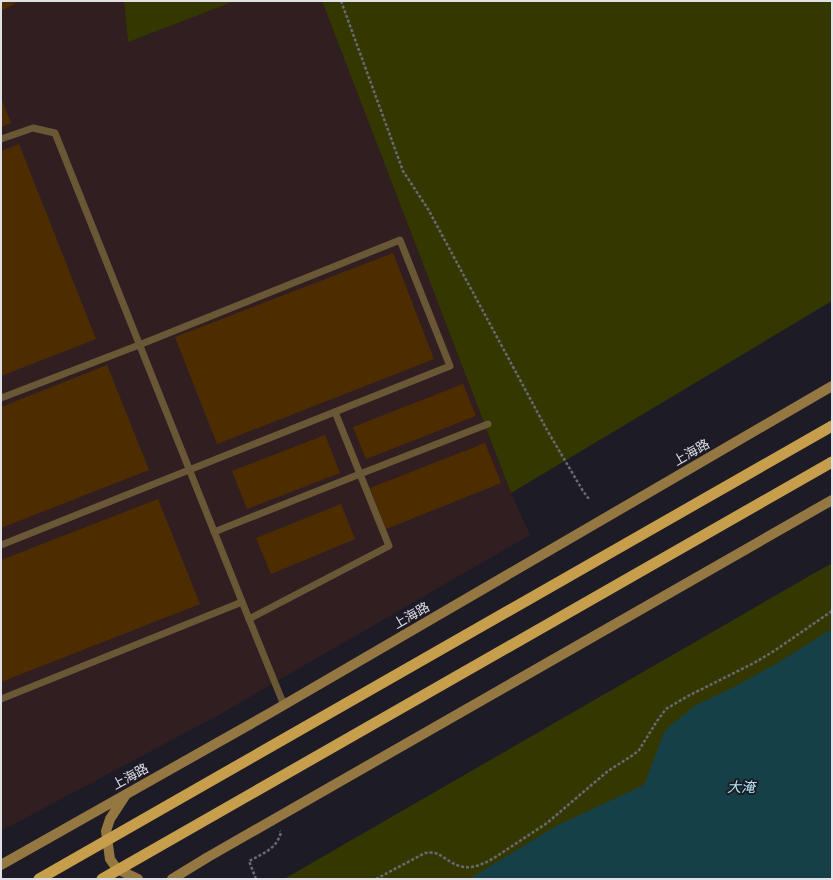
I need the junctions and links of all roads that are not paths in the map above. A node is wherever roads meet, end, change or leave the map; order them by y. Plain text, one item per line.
1 (1, 139) edge
2 (139, 345) junction
3 (832, 386) edge
4 (1, 398) edge
5 (335, 412) junction
6 (488, 424) dead end
7 (832, 426) edge
8 (832, 462) edge
9 (189, 470) junction
10 (360, 474) junction
11 (832, 500) edge
12 (214, 532) junction
13 (1, 545) edge
14 (242, 602) junction
15 (249, 619) junction
16 (1, 699) edge
17 (284, 705) junction
18 (128, 793) junction
19 (1, 865) edge
20 (39, 879) edge
21 (102, 879) edge
22 (138, 879) edge
23 (172, 879) edge

1 - 2 lane
2 - 4 lane
2 - 5 lane
2 - 9 lane
3 - 17 main road, 上海路
5 - 9 lane
5 - 10 lane
6 - 10 lane
7 - 20 highway
8 - 21 highway
9 - 12 lane
9 - 13 lane
10 - 12 lane
10 - 15 lane
11 - 23 main road
12 - 14 lane
14 - 15 lane
14 - 16 lane
15 - 17 lane
17 - 18 main road, 上海路
18 - 19 main road, 上海路
18 - 22 main road

